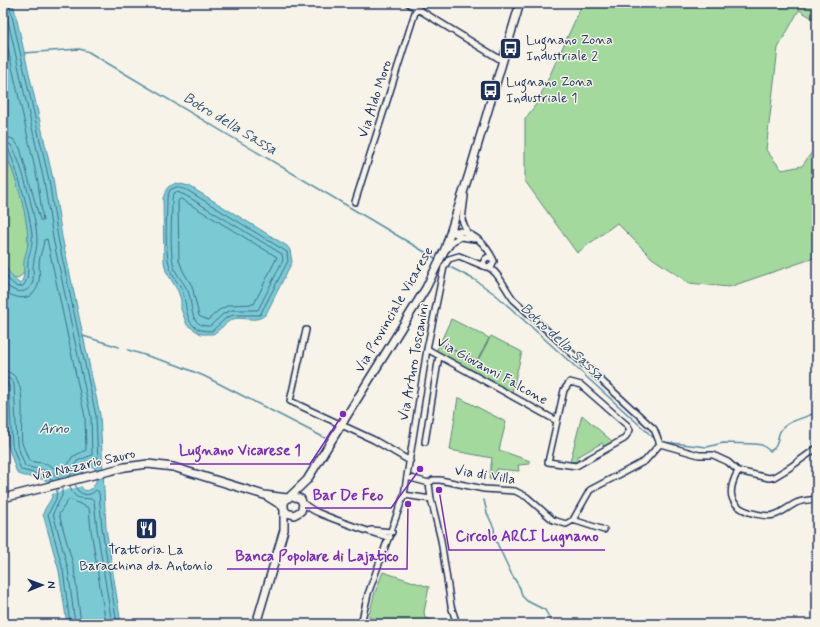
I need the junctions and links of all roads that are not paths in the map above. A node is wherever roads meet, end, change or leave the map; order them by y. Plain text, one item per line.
1 (408, 3) edge
2 (520, 3) edge
3 (418, 6) edge
4 (503, 61) junction
5 (466, 186) junction
6 (355, 202) dead end
7 (451, 231) junction
8 (469, 234) junction
9 (462, 237) junction
10 (478, 241) junction
11 (487, 249) junction
12 (485, 258) junction
13 (493, 261) junction
14 (476, 262) junction
15 (436, 267) junction
16 (487, 267) junction
17 (496, 274) junction
18 (306, 330) dead end
19 (427, 349) junction
20 (439, 356) junction
21 (557, 421) junction
22 (341, 424) junction
23 (425, 442) dead end
24 (660, 444) junction
25 (817, 448) edge
26 (410, 461) junction
27 (738, 470) junction
28 (407, 477) junction
29 (307, 480) junction
30 (429, 483) junction
31 (264, 495) junction
32 (404, 495) junction
33 (289, 497) junction
34 (3, 498) edge
35 (431, 499) junction
36 (817, 499) edge
37 (303, 502) junction
38 (284, 509) junction
39 (319, 513) junction
40 (297, 515) junction
41 (573, 520) junction
42 (366, 529) junction
43 (284, 530) junction
44 (604, 530) dead end
45 (391, 534) junction
46 (378, 535) junction
47 (386, 548) junction
48 (256, 624) edge
49 (361, 624) edge
50 (457, 624) edge

1 - 3 street
2 - 4 main road, Via Provinciale Vicarese
3 - 4 street
3 - 6 street, Via Aldo Moro
4 - 5 main road, Via Provinciale Vicarese
5 - 7 main road, Via Provinciale Vicarese
5 - 8 street
7 - 8 street
7 - 9 street
7 - 15 main road, Via Provinciale Vicarese
8 - 10 street
9 - 10 street
9 - 15 street
10 - 11 street
11 - 12 street
11 - 13 street
12 - 13 street
12 - 14 street
12 - 16 street
13 - 16 street
13 - 17 street
14 - 16 street
14 - 19 street, Via Arturo Toscanini
15 - 22 main road, Via Provinciale Vicarese
16 - 17 street
17 - 24 street
18 - 22 street
19 - 20 street, Via Giovanni Falcone
19 - 26 street, Via Arturo Toscanini
20 - 21 street, Via Giovanni Falcone
20 - 23 street
21 - 21 street
22 - 26 street
22 - 29 main road, Via Provinciale Vicarese
24 - 27 street
24 - 41 street
25 - 27 street
26 - 28 street, Via Arturo Toscanini
27 - 36 street
28 - 30 street, Via di Villa
28 - 32 street, Via Arturo Toscanini
29 - 33 main road, Via Provinciale Vicarese
29 - 37 main road, Via Provinciale Vicarese
30 - 35 street
30 - 41 street, Via di Villa
31 - 33 main road, Via Nazario Sauro
31 - 34 main road, Via Nazario Sauro
31 - 38 main road, Via Nazario Sauro
32 - 35 street
32 - 45 street, Via Arturo Toscanini
33 - 37 main road
33 - 38 main road
35 - 50 street
37 - 39 street
37 - 40 main road
38 - 40 main road
38 - 43 main road
39 - 40 street
39 - 42 street
40 - 43 main road
41 - 44 street, Via di Villa
42 - 45 street
42 - 46 street
43 - 48 main road
45 - 46 street
45 - 47 street, Via Arturo Toscanini
46 - 47 street
47 - 49 street, Via Arturo Toscanini

